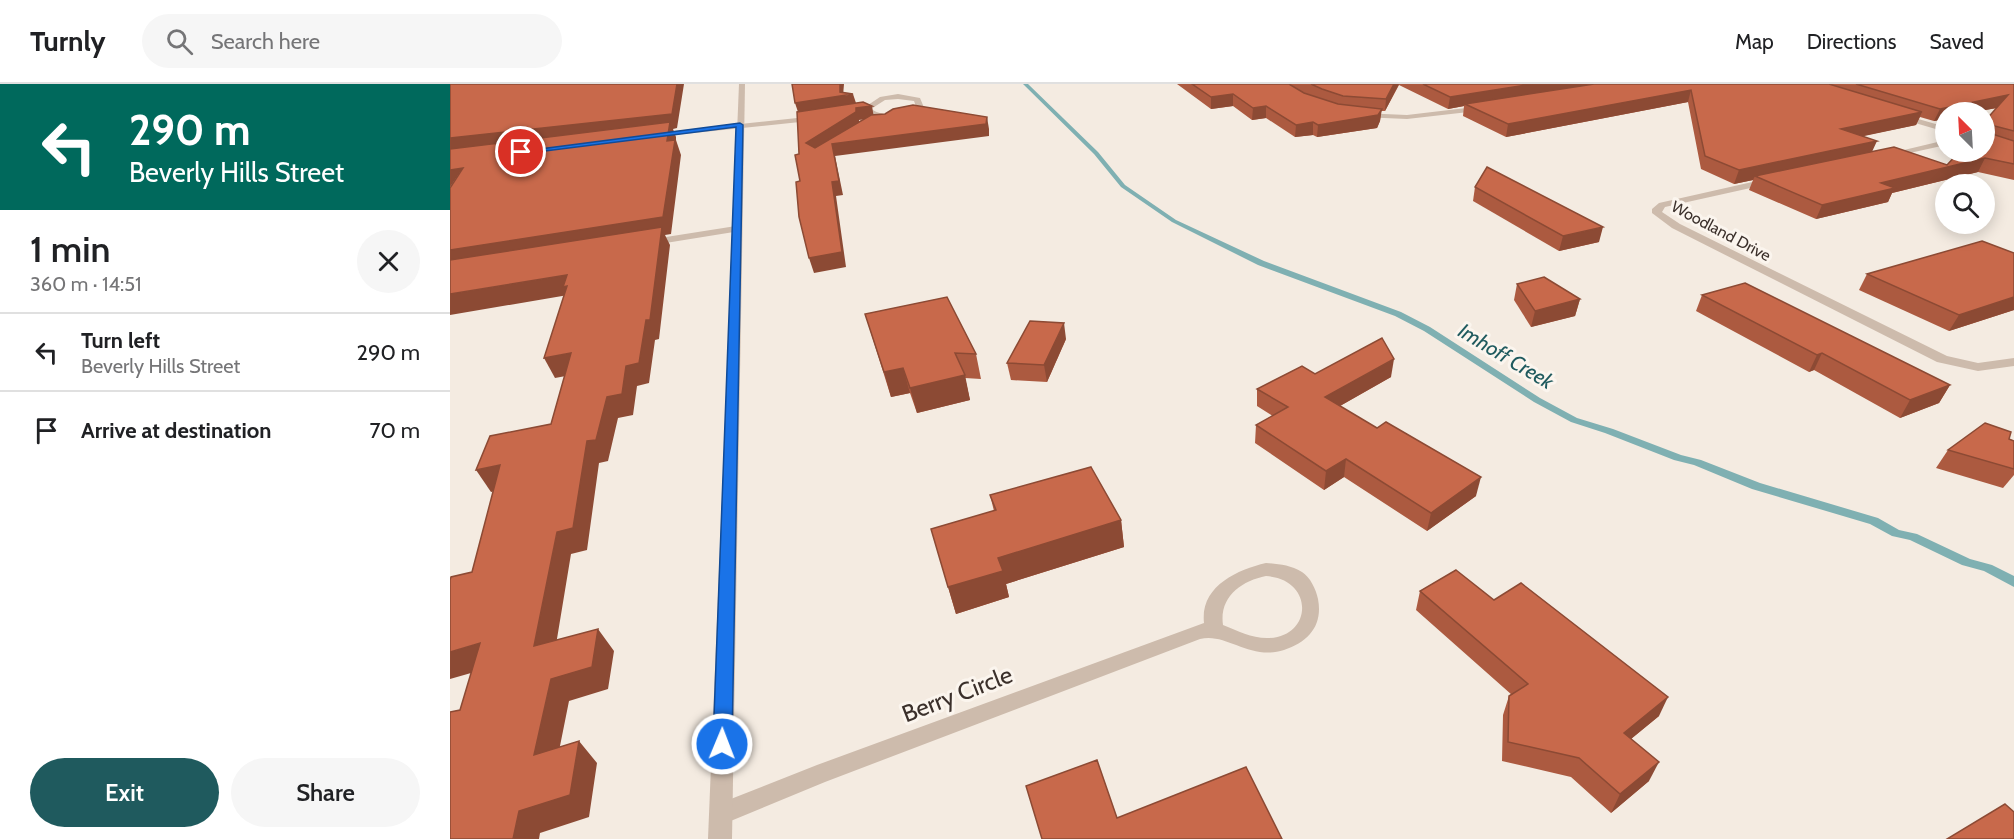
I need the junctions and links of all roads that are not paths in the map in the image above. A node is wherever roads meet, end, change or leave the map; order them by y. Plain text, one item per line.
1 (742, 84) edge
2 (1493, 106) edge
3 (867, 110) junction
4 (1889, 112) edge
5 (839, 113) edge
6 (1349, 113) edge
7 (823, 115) edge
8 (740, 125) junction
9 (1935, 127) edge
10 (651, 136) edge
11 (1935, 144) edge
12 (1876, 157) edge
13 (1783, 178) edge
14 (736, 229) junction
15 (634, 245) edge
16 (2014, 362) edge
17 (1214, 630) junction
18 (721, 814) junction
19 (720, 839) edge

1 - 8 street
2 - 6 street
3 - 3 street
3 - 5 street
4 - 9 street
7 - 8 street
8 - 10 street
8 - 14 street
11 - 12 street
13 - 16 street, Woodland Drive
14 - 15 street
14 - 18 street
17 - 17 street
17 - 18 street, Berry Circle
18 - 19 street

